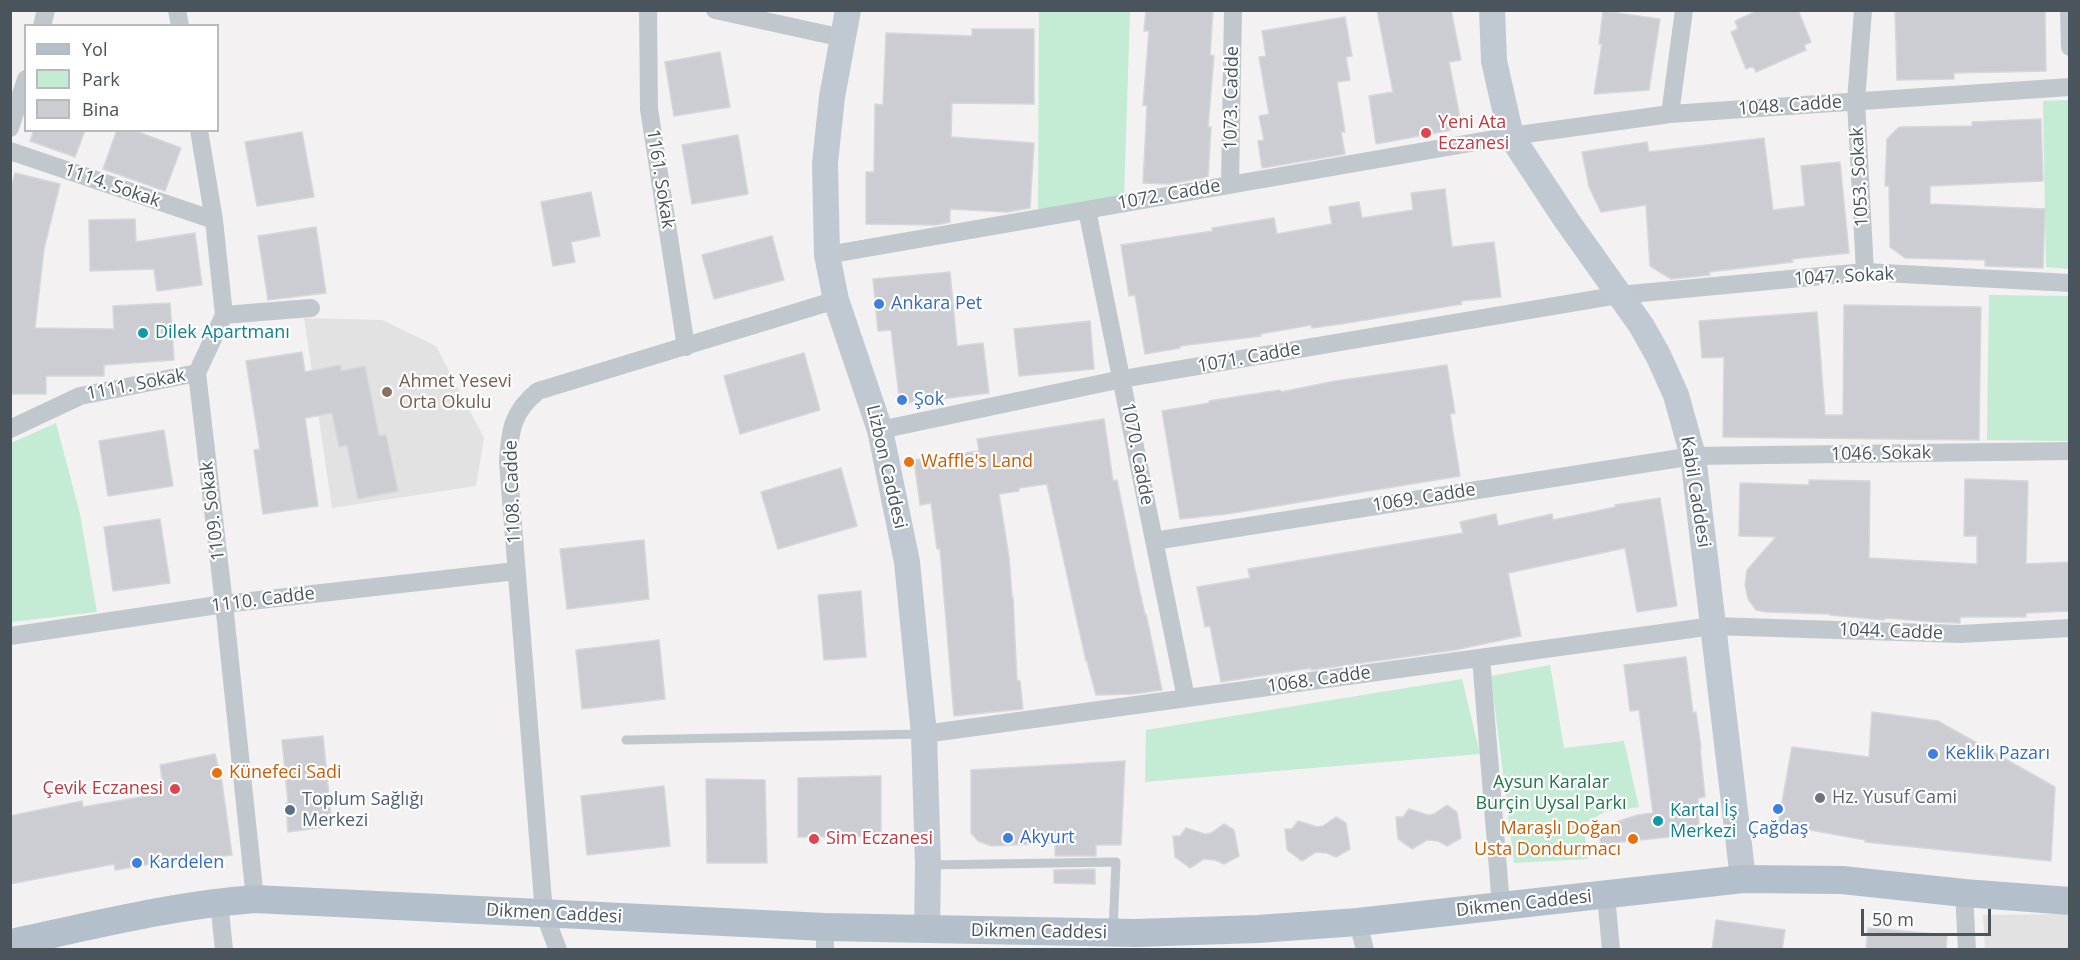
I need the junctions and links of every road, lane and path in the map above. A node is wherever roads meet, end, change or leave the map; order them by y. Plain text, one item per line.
1 (182, 10) edge
2 (648, 10) edge
3 (715, 10) edge
4 (848, 10) edge
5 (1233, 10) edge
6 (1492, 10) edge
7 (1684, 10) edge
8 (1863, 10) edge
9 (2069, 10) edge
10 (177, 11) edge
11 (843, 38) junction
12 (2070, 47) edge
13 (24, 85) edge
14 (2070, 87) edge
15 (1856, 101) junction
16 (1670, 114) junction
17 (10, 128) edge
18 (199, 132) edge
19 (1511, 136) junction
20 (10, 152) edge
21 (1230, 185) junction
22 (1088, 210) junction
23 (214, 220) junction
24 (827, 255) junction
25 (1865, 272) junction
26 (2070, 283) edge
27 (1619, 295) junction
28 (836, 300) junction
29 (311, 308) dead end
30 (224, 315) junction
31 (686, 347) junction
32 (197, 374) junction
33 (1122, 379) junction
34 (10, 429) edge
35 (880, 430) junction
36 (2070, 451) edge
37 (1693, 456) junction
38 (1154, 541) junction
39 (516, 571) junction
40 (224, 604) junction
41 (1713, 626) junction
42 (2070, 628) edge
43 (10, 636) edge
44 (1481, 658) junction
45 (1186, 698) junction
46 (924, 734) junction
47 (626, 740) dead end
48 (928, 865) junction
49 (1743, 879) junction
50 (1964, 893) junction
51 (1606, 895) junction
52 (255, 899) junction
53 (2070, 900) edge
54 (219, 901) junction
55 (1501, 906) junction
56 (544, 913) junction
57 (1358, 922) junction
58 (927, 930) junction
59 (825, 938) edge
60 (1128, 938) edge
61 (963, 940) edge
62 (10, 943) edge
63 (224, 950) edge
64 (558, 950) edge
65 (1365, 950) edge
66 (1611, 950) edge
67 (1967, 950) edge

1 - 10 street
2 - 31 street, 1161. Sokak
3 - 11 street
4 - 11 main road, Lizbon Caddesi
5 - 21 street, 1073. Cadde
6 - 19 main road, Kabil Caddesi
7 - 16 street
8 - 15 street, 1053. Sokak
9 - 12 street
11 - 24 main road, Lizbon Caddesi
13 - 17 street
14 - 15 street, 1048. Cadde
15 - 16 street, 1048. Cadde
15 - 25 street, 1053. Sokak
16 - 19 street, 1048. Cadde
18 - 23 street
19 - 21 street, 1072. Cadde
19 - 27 main road, Kabil Caddesi
20 - 23 street, 1114. Sokak
21 - 22 street, 1072. Cadde
22 - 24 street, 1072. Cadde
22 - 33 street, 1070. Cadde
23 - 30 street
24 - 28 main road, Lizbon Caddesi
25 - 26 street, 1047. Sokak
25 - 27 street, 1047. Sokak
27 - 33 street, 1071. Cadde
27 - 37 main road, Kabil Caddesi
28 - 31 street, 1108. Cadde
28 - 35 main road, Lizbon Caddesi
29 - 30 street
30 - 32 street
31 - 39 street, 1108. Cadde
32 - 34 street, 1111. Sokak
32 - 40 street, 1109. Sokak
33 - 35 street, 1071. Cadde
33 - 38 street, 1070. Cadde
35 - 46 main road, Lizbon Caddesi
36 - 37 street, 1046. Sokak
37 - 38 street, 1069. Cadde
37 - 41 main road, Kabil Caddesi
38 - 45 street, 1070. Cadde
39 - 40 street, 1110. Cadde
39 - 56 street, 1108. Cadde
40 - 43 street, 1110. Cadde
40 - 52 street, 1109. Sokak
41 - 42 street, 1044. Cadde
41 - 44 street, 1068. Cadde
41 - 49 main road, Kabil Caddesi
44 - 45 street, 1068. Cadde
44 - 55 street
45 - 46 street, 1068. Cadde
46 - 47 lane
46 - 48 main road, Lizbon Caddesi
48 - 58 main road, Lizbon Caddesi
48 - 60 lane
49 - 50 main road, Dikmen Caddesi
49 - 51 main road, Dikmen Caddesi
50 - 53 main road, Dikmen Caddesi
50 - 67 street
51 - 55 main road, Dikmen Caddesi
51 - 66 street
52 - 54 main road, Dikmen Caddesi
52 - 56 main road, Dikmen Caddesi
54 - 62 main road, Dikmen Caddesi
54 - 63 street
55 - 57 main road, Dikmen Caddesi
56 - 59 main road, Dikmen Caddesi
56 - 64 street, 1108. Cadde
57 - 60 main road, Dikmen Caddesi
57 - 65 street
58 - 59 main road, Dikmen Caddesi
58 - 61 main road, Dikmen Caddesi
60 - 61 main road, Dikmen Caddesi

